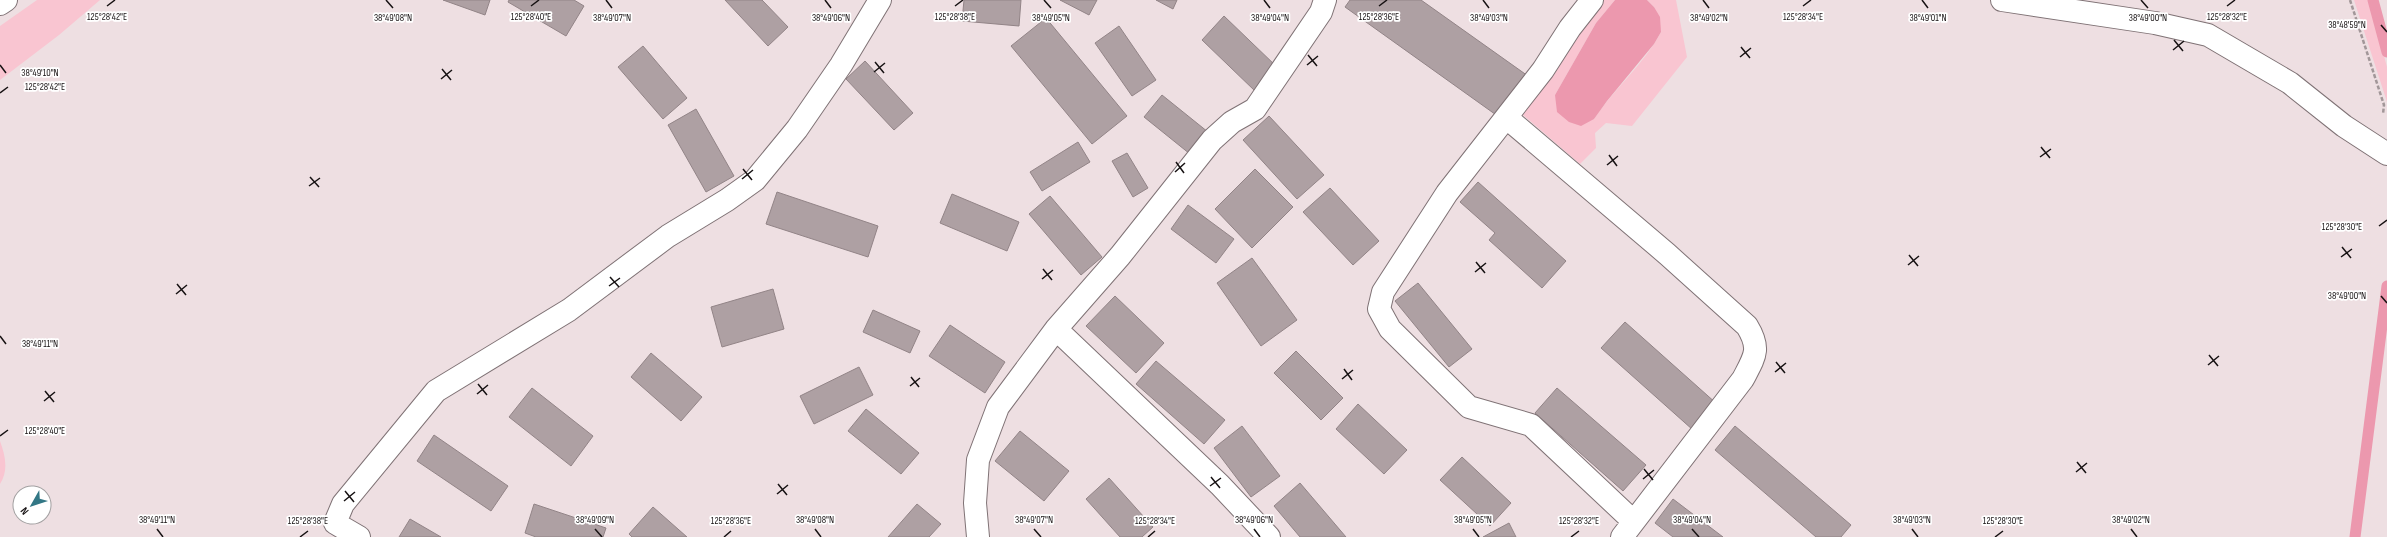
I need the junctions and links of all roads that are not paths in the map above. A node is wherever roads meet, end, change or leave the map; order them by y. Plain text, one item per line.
1 (6, 0) edge
2 (880, 0) edge
3 (1325, 0) edge
4 (1592, 0) edge
5 (2002, 0) edge
6 (0, 4) edge
7 (1507, 118) junction
8 (2383, 152) edge
9 (1056, 329) junction
10 (1627, 529) edge
11 (359, 537) edge
12 (978, 537) edge
13 (1269, 537) edge

1 - 6 street
2 - 11 street
3 - 9 street
4 - 7 street
5 - 8 street
7 - 10 street
7 - 10 street
9 - 12 street
9 - 13 street

